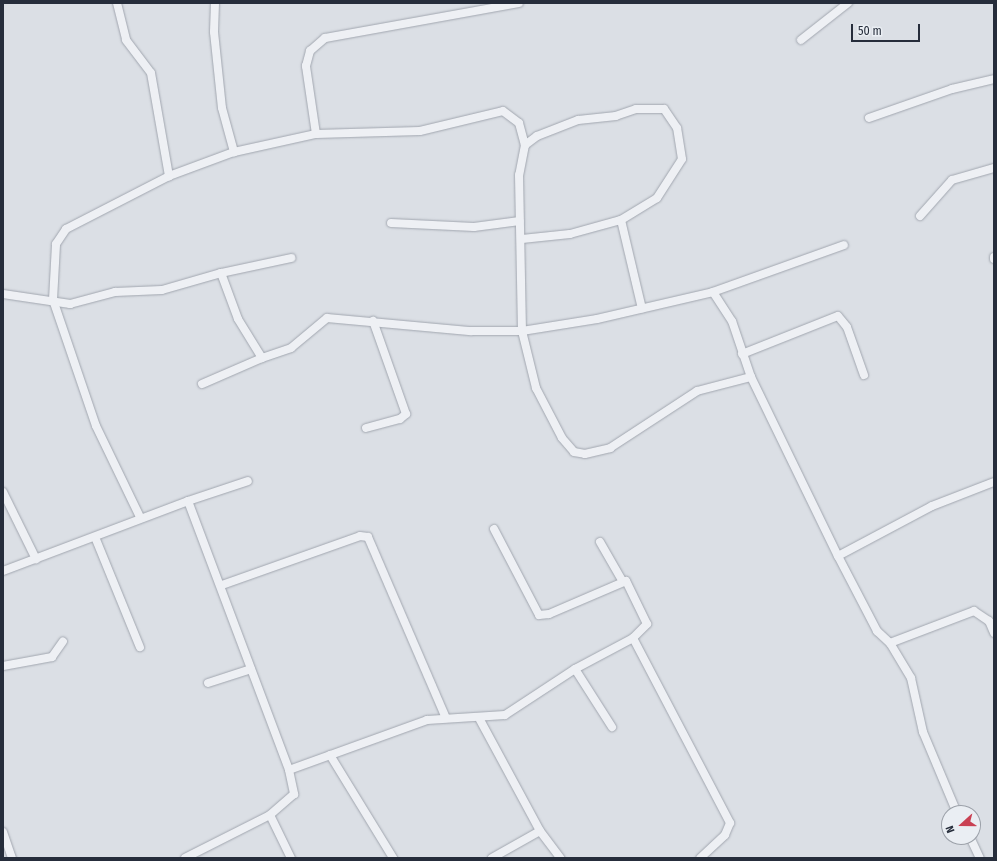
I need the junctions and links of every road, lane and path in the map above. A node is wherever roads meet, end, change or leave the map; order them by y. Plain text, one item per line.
1 (117, 3) edge
2 (215, 3) edge
3 (519, 3) edge
4 (848, 3) edge
5 (801, 40) dead end
6 (994, 80) edge
7 (868, 118) dead end
8 (316, 134) junction
9 (525, 145) junction
10 (234, 152) junction
11 (994, 168) edge
12 (169, 176) junction
13 (920, 216) dead end
14 (621, 220) junction
15 (520, 221) junction
16 (391, 223) dead end
17 (522, 239) junction
18 (844, 245) dead end
19 (291, 258) dead end
20 (221, 273) junction
21 (713, 292) junction
22 (3, 294) edge
23 (53, 300) junction
24 (642, 309) junction
25 (373, 321) junction
26 (522, 331) junction
27 (742, 354) junction
28 (262, 358) junction
29 (864, 375) dead end
30 (751, 377) junction
31 (202, 384) dead end
32 (366, 428) dead end
33 (248, 481) dead end
34 (994, 482) edge
35 (3, 492) edge
36 (188, 501) junction
37 (140, 517) junction
38 (494, 529) dead end
39 (95, 537) junction
40 (600, 542) dead end
41 (838, 556) junction
42 (36, 559) junction
43 (3, 571) edge
44 (623, 582) junction
45 (222, 585) junction
46 (992, 620) edge
47 (994, 633) edge
48 (634, 638) junction
49 (63, 641) dead end
50 (890, 643) junction
51 (140, 647) dead end
52 (3, 666) edge
53 (576, 669) junction
54 (251, 670) junction
55 (208, 683) dead end
56 (446, 718) junction
57 (479, 718) junction
58 (612, 727) dead end
59 (330, 755) junction
60 (289, 770) junction
61 (954, 805) edge
62 (270, 815) junction
63 (540, 831) junction
64 (3, 832) edge
65 (974, 845) edge
66 (12, 858) edge
67 (185, 858) edge
68 (291, 858) edge
69 (393, 858) edge
70 (492, 858) edge
71 (560, 858) edge
72 (700, 858) edge
73 (980, 858) edge

1 - 12 street
2 - 10 street
3 - 8 street
4 - 5 street
6 - 7 street
8 - 9 street
8 - 10 street
9 - 14 street
9 - 15 street
10 - 12 street
11 - 13 street
12 - 23 street
14 - 17 street
14 - 24 street
15 - 16 street
15 - 17 street
17 - 26 street
18 - 21 street
19 - 20 street
20 - 23 street
20 - 28 street
21 - 24 street
21 - 27 street
22 - 23 street
23 - 37 street
24 - 26 street
25 - 26 street
25 - 28 street
25 - 32 street
26 - 30 street
27 - 29 street
27 - 30 street
28 - 31 street
30 - 41 street
33 - 36 street
34 - 41 street
35 - 42 street
36 - 37 street
36 - 45 street
37 - 39 street
38 - 44 street
39 - 42 street
39 - 51 street
40 - 44 street
41 - 50 street
42 - 43 street
44 - 48 street
45 - 54 street
45 - 56 street
46 - 47 street
46 - 50 street
48 - 53 street
48 - 72 street
49 - 52 street
50 - 61 street
53 - 57 street
53 - 58 street
54 - 55 street
54 - 60 street
56 - 57 street
56 - 59 street
57 - 63 street
59 - 60 street
59 - 69 street
60 - 62 street
62 - 67 street
62 - 68 street
63 - 70 street
63 - 71 street
64 - 66 street
65 - 73 street

